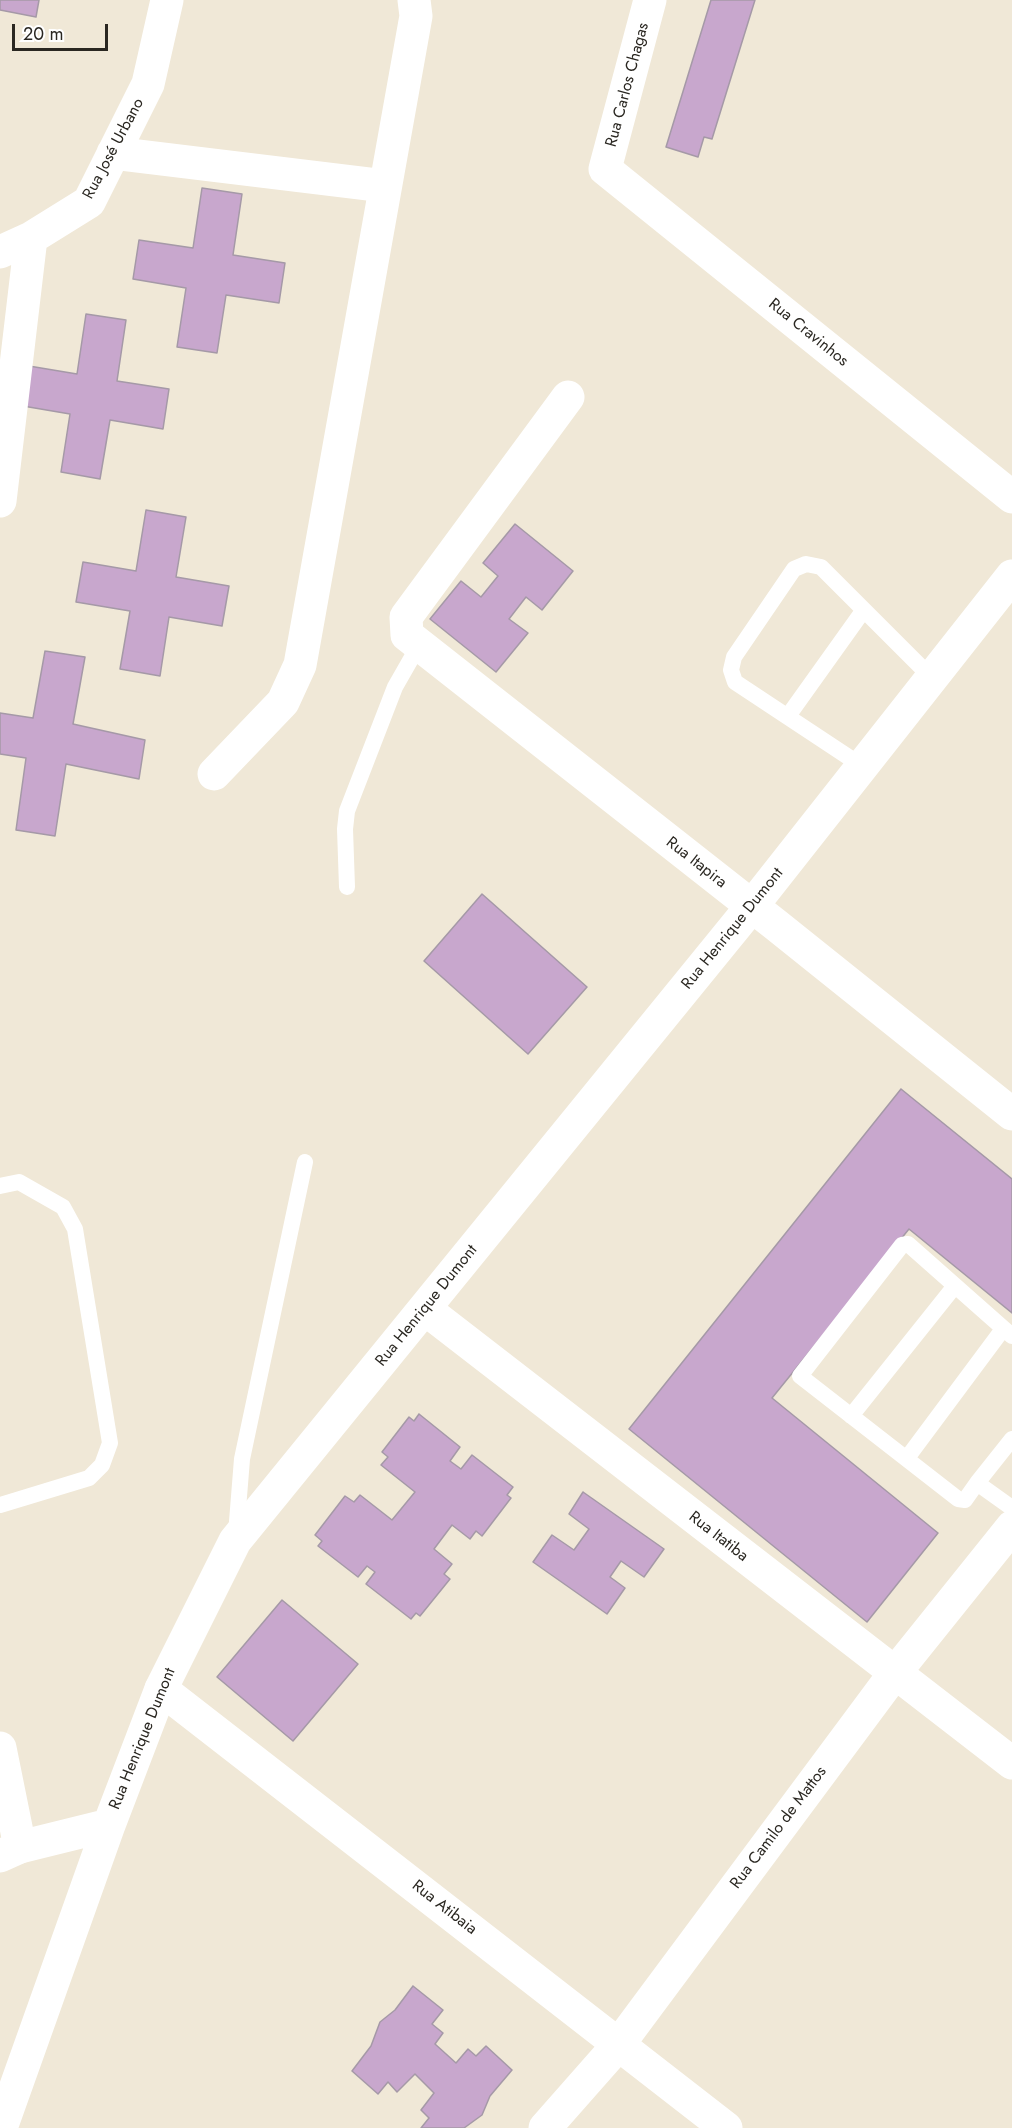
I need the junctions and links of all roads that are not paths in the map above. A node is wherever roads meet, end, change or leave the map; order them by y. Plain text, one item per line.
1 (167, 0) edge
2 (414, 0) edge
3 (650, 0) edge
4 (113, 153) junction
5 (605, 169) joint
6 (385, 186) junction
7 (31, 238) junction
8 (0, 252) edge
9 (568, 398) dead end
10 (1012, 496) edge
11 (0, 501) edge
12 (1012, 576) edge
13 (863, 611) junction
14 (413, 640) junction
15 (932, 678) junction
16 (788, 716) junction
17 (862, 766) junction
18 (214, 774) dead end
19 (347, 887) dead end
20 (752, 906) junction
21 (1012, 1114) edge
22 (305, 1162) dead end
23 (0, 1186) edge
24 (954, 1287) junction
25 (425, 1310) junction
26 (1007, 1332) edge
27 (852, 1416) junction
28 (1012, 1439) edge
29 (907, 1458) junction
30 (977, 1483) junction
31 (0, 1505) edge
32 (1012, 1509) edge
33 (1012, 1527) edge
34 (235, 1541) junction
35 (894, 1674) junction
36 (161, 1689) junction
37 (0, 1748) edge
38 (1012, 1764) edge
39 (109, 1825) junction
40 (10, 1852) edge
41 (619, 2043) junction
42 (2, 2128) edge
43 (545, 2128) edge
44 (726, 2128) edge

1 - 4 street, Rua José Urbano
2 - 6 street
3 - 5 street, Rua Carlos Chagas
4 - 6 street
4 - 7 street, Rua José Urbano
5 - 10 street, Rua Cravinhos
6 - 18 street
7 - 8 street, Rua José Urbano
7 - 11 street
9 - 14 street
12 - 15 street, Rua Henrique Dumont
13 - 15 lane
13 - 16 lane
13 - 16 lane
14 - 19 lane
14 - 20 street, Rua Itapira
15 - 17 street, Rua Henrique Dumont
16 - 17 lane
17 - 20 street, Rua Henrique Dumont
20 - 21 street, Rua Itapira
20 - 25 street, Rua Henrique Dumont
22 - 34 lane
23 - 31 lane
24 - 26 lane
24 - 27 lane
24 - 27 lane
25 - 34 street, Rua Henrique Dumont
25 - 35 street, Rua Itatiba
26 - 29 lane
27 - 29 lane
28 - 30 lane
29 - 30 lane
30 - 32 lane
33 - 35 street, Rua Camilo de Mattos
34 - 36 street, Rua Henrique Dumont
35 - 38 street, Rua Itatiba
35 - 41 street, Rua Camilo de Mattos
36 - 39 street, Rua Henrique Dumont
36 - 41 street, Rua Atibaia
37 - 40 street
39 - 40 street
39 - 42 street, Rua Henrique Dumont
41 - 43 street, Rua Camilo de Mattos
41 - 44 street, Rua Atibaia

